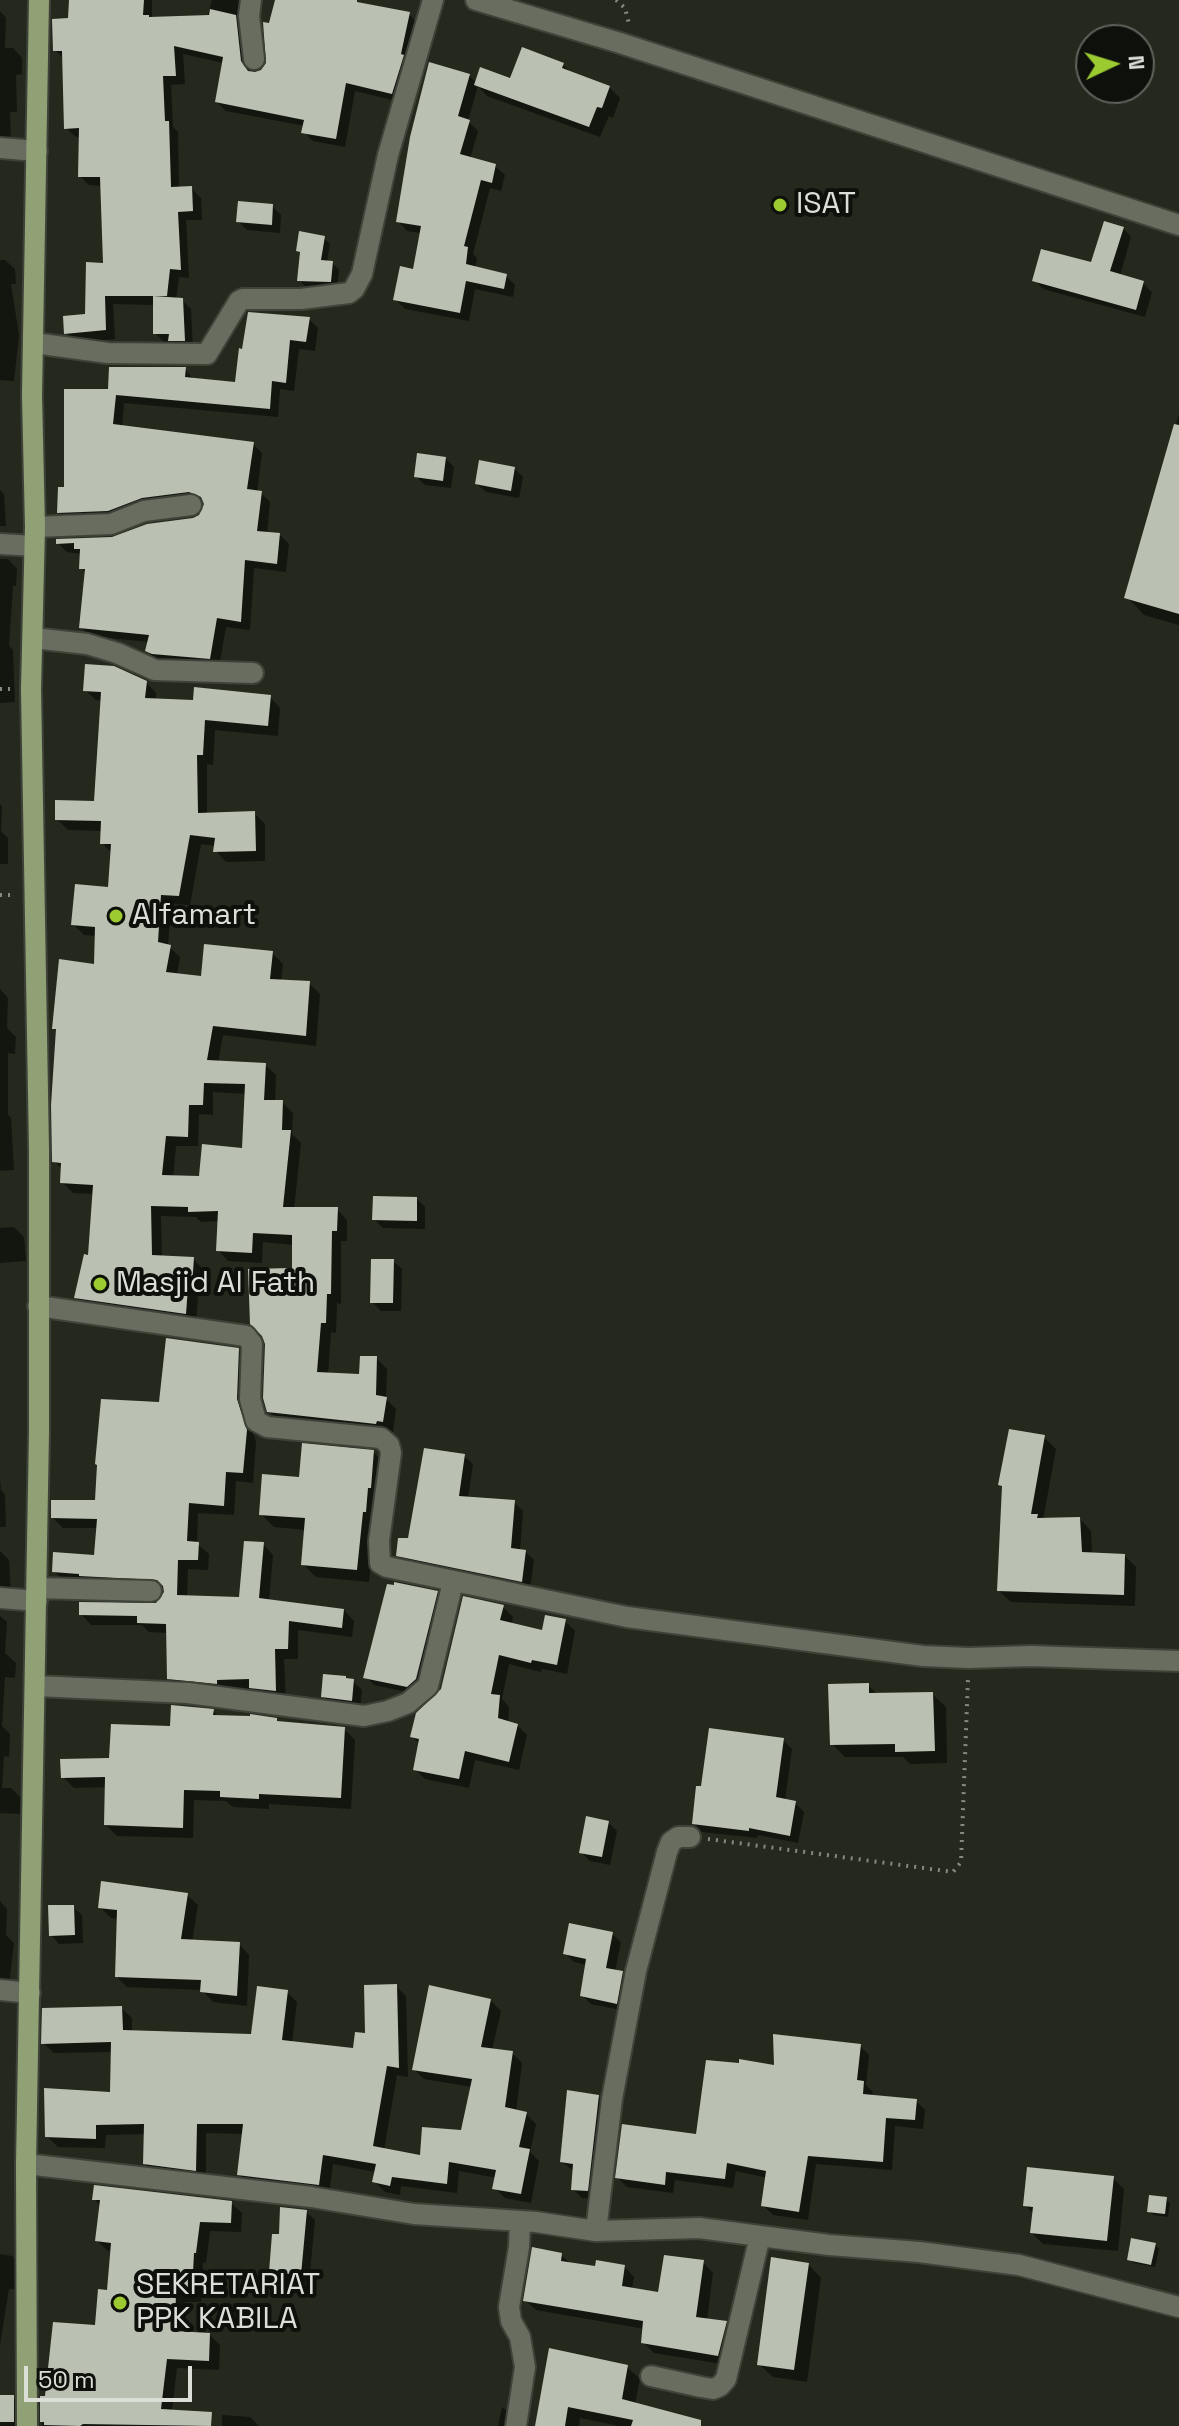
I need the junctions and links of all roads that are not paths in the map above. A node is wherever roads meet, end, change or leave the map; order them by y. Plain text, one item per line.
1 (39, 0) edge
2 (251, 0) edge
3 (433, 0) edge
4 (476, 0) edge
5 (254, 59) dead end
6 (0, 148) edge
7 (37, 151) junction
8 (1179, 225) edge
9 (34, 343) junction
10 (191, 505) dead end
11 (34, 537) junction
12 (0, 544) edge
13 (33, 638) junction
14 (253, 673) dead end
15 (38, 1306) junction
16 (453, 1582) junction
17 (151, 1591) dead end
18 (37, 1595) junction
19 (0, 1598) edge
20 (1179, 1661) edge
21 (36, 1686) junction
22 (690, 1837) road end
23 (0, 1990) edge
24 (30, 1993) junction
25 (26, 2164) junction
26 (520, 2221) junction
27 (596, 2231) junction
28 (760, 2236) junction
29 (1179, 2307) edge
30 (651, 2376) dead end
31 (27, 2426) edge
32 (516, 2426) edge

1 - 7 main road
2 - 5 street
3 - 9 street
4 - 8 street
6 - 7 street
7 - 9 main road
9 - 11 main road
10 - 11 street
11 - 12 street
11 - 13 main road
13 - 14 street
13 - 15 main road
15 - 16 street
15 - 18 main road
16 - 20 street
16 - 21 street
17 - 18 street
18 - 19 street
18 - 21 main road
21 - 24 main road
22 - 27 street
23 - 24 street
24 - 25 main road
25 - 26 street
25 - 31 main road
26 - 27 street
26 - 32 street
27 - 28 street
28 - 29 street
28 - 30 street

